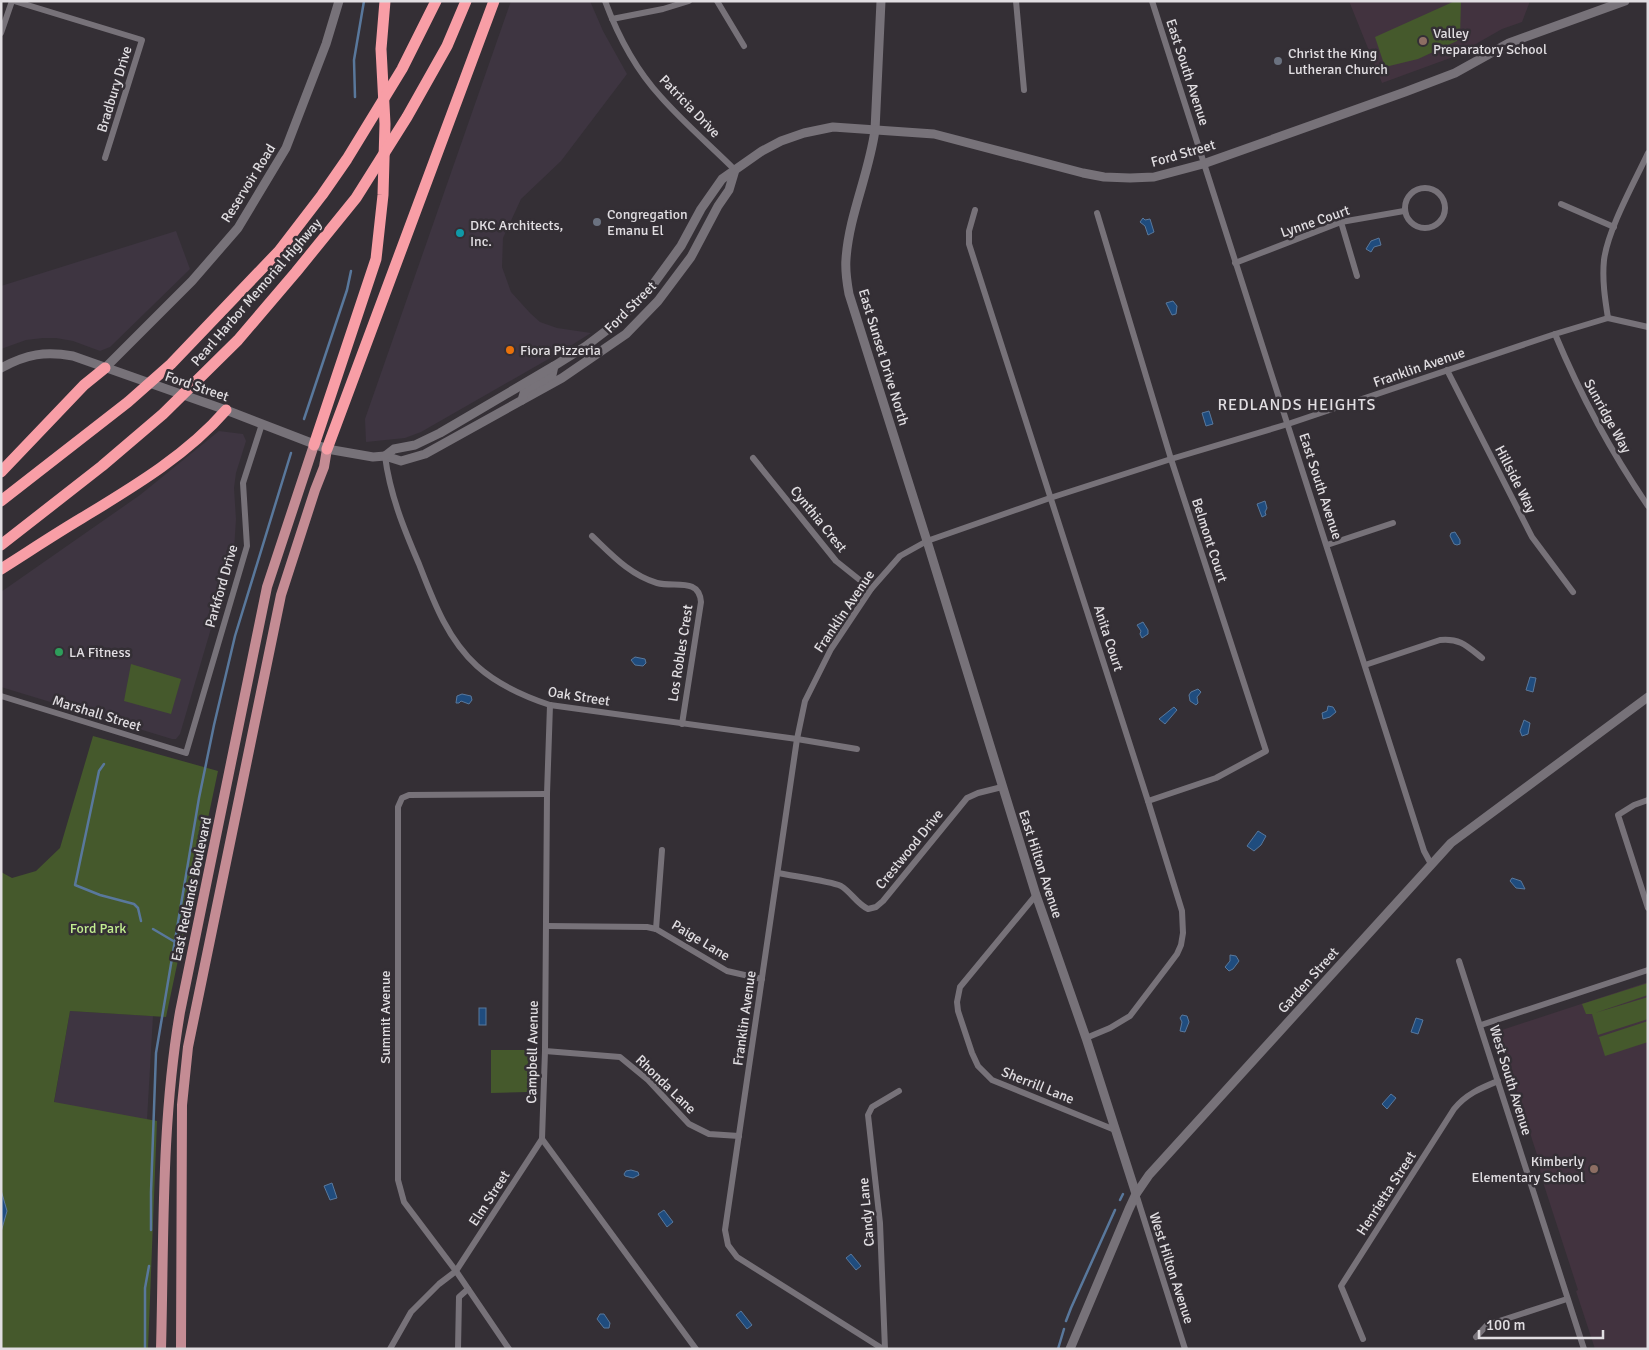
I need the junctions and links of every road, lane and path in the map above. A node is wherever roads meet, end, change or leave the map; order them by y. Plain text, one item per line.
1 (13, 1) edge
2 (339, 1) edge
3 (385, 1) edge
4 (436, 1) edge
5 (466, 1) edge
6 (494, 1) edge
7 (605, 1) edge
8 (689, 1) edge
9 (717, 1) edge
10 (881, 1) edge
11 (1016, 1) edge
12 (1152, 1) edge
13 (1625, 1) edge
14 (612, 19) junction
15 (1, 33) edge
16 (744, 46) dead end
17 (1024, 90) dead end
18 (875, 130) junction
19 (1648, 153) edge
20 (105, 158) dead end
21 (1204, 164) junction
22 (735, 170) junction
23 (1561, 204) dead end
24 (975, 210) dead end
25 (1404, 211) junction
26 (1097, 213) dead end
27 (1341, 222) junction
28 (1614, 227) junction
29 (1235, 263) junction
30 (1357, 276) dead end
31 (1608, 318) junction
32 (1648, 327) edge
33 (1555, 334) junction
34 (554, 366) junction
35 (1, 368) edge
36 (105, 368) junction
37 (1447, 370) junction
38 (522, 400) junction
39 (226, 410) junction
40 (262, 424) junction
41 (1288, 424) junction
42 (314, 445) junction
43 (327, 449) junction
44 (385, 456) junction
45 (753, 458) dead end
46 (1171, 459) junction
47 (1, 472) edge
48 (1050, 498) junction
49 (1, 501) edge
50 (1648, 506) edge
51 (1393, 523) dead end
52 (592, 536) dead end
53 (927, 540) junction
54 (1, 545) edge
55 (1327, 545) junction
56 (1, 569) edge
57 (871, 589) junction
58 (1573, 592) dead end
59 (1482, 658) dead end
60 (1365, 665) junction
61 (1, 696) edge
62 (1648, 697) edge
63 (550, 705) junction
64 (682, 724) junction
65 (797, 739) junction
66 (857, 749) dead end
67 (186, 753) joint
68 (1002, 787) junction
69 (547, 794) junction
70 (1648, 800) edge
71 (1148, 801) junction
72 (662, 850) dead end
73 (1432, 864) junction
74 (778, 873) junction
75 (1036, 895) junction
76 (1648, 908) edge
77 (546, 926) junction
78 (656, 929) junction
79 (1459, 961) dead end
80 (1648, 970) edge
81 (762, 979) junction
82 (1481, 1024) junction
83 (1086, 1038) junction
84 (545, 1051) junction
85 (1498, 1081) junction
86 (899, 1091) dead end
87 (1115, 1130) junction
88 (739, 1136) junction
89 (542, 1139) junction
90 (1136, 1194) junction
91 (456, 1271) junction
92 (468, 1289) junction
93 (1567, 1299) junction
94 (1476, 1337) dead end
95 (1363, 1339) dead end
96 (161, 1349) edge
97 (181, 1349) edge
98 (390, 1349) edge
99 (458, 1349) edge
100 (509, 1349) edge
101 (696, 1349) edge
102 (884, 1349) edge
103 (1070, 1349) edge
104 (1185, 1349) edge
105 (1584, 1349) edge

1 - 15 street
1 - 20 street, Bradbury Drive
2 - 36 street, Reservoir Road
3 - 42 highway
4 - 49 highway, Pearl Harbor Memorial Highway
5 - 54 highway, Pearl Harbor Memorial Highway
6 - 43 highway
7 - 14 street, Patricia Drive
8 - 14 street
9 - 16 street
10 - 18 street, East Sunset Drive North
11 - 17 street
12 - 21 street, East South Avenue
13 - 21 street, Ford Street
14 - 22 street, Patricia Drive
18 - 21 street, Ford Street
18 - 22 street, Ford Street
18 - 53 street, East Sunset Drive North
19 - 28 street
21 - 29 street, East South Avenue
22 - 34 street, Ford Street
22 - 38 street, Ford Street
23 - 28 street
24 - 48 street, Anita Court
25 - 25 street
25 - 27 street, Lynne Court
26 - 46 street, Belmont Court
27 - 29 street, Lynne Court
27 - 30 street
28 - 31 street
29 - 41 street, East South Avenue
31 - 32 street, Franklin Avenue
31 - 33 street, Franklin Avenue
33 - 37 street, Franklin Avenue
33 - 50 street, Sunridge Way
34 - 38 street
34 - 44 street, Ford Street
35 - 36 street, Ford Street
36 - 39 street, Ford Street
36 - 47 highway
37 - 41 street, Franklin Avenue
37 - 58 street, Hillside Way
38 - 44 street, Ford Street
39 - 40 street, Ford Street
39 - 56 highway
40 - 42 street, Ford Street
40 - 67 street, Parkford Drive
41 - 46 street, Franklin Avenue
41 - 55 street, East South Avenue
42 - 43 street, Ford Street
42 - 96 main road, East Redlands Boulevard
43 - 44 street, Ford Street
43 - 97 main road, East Redlands Boulevard
44 - 63 street, Oak Street
45 - 57 street, Cynthia Crest
46 - 48 street, Franklin Avenue
46 - 71 street, Belmont Court
48 - 53 street, Franklin Avenue
48 - 71 street, Anita Court
51 - 55 street
52 - 64 street, Los Robles Crest
53 - 57 street, Franklin Avenue
53 - 68 street, East Hilton Avenue
55 - 60 street, East South Avenue
57 - 65 street, Franklin Avenue
59 - 60 street
60 - 73 street, East South Avenue
61 - 67 street, Marshall Street
62 - 73 street, Garden Street
63 - 64 street, Oak Street
63 - 69 street, Campbell Avenue
64 - 65 street, Oak Street
65 - 66 street, Oak Street
65 - 74 street, Franklin Avenue
68 - 74 street, Crestwood Drive
68 - 75 street, East Hilton Avenue
69 - 77 street, Campbell Avenue
69 - 91 street, Summit Avenue
70 - 76 street
71 - 83 street, Anita Court
72 - 78 street, Paige Lane
73 - 90 street, Garden Street
74 - 81 street, Franklin Avenue
75 - 83 street, East Hilton Avenue
75 - 87 street, Sherrill Lane
77 - 78 street, Paige Lane
77 - 84 street, Campbell Avenue
78 - 81 street, Paige Lane
79 - 82 street, West South Avenue
80 - 82 street
81 - 88 street, Franklin Avenue
82 - 85 street, West South Avenue
83 - 87 street, East Hilton Avenue
84 - 88 street, Rhonda Lane
84 - 89 street, Campbell Avenue
85 - 93 street, West South Avenue
85 - 95 street, Henrietta Street
86 - 102 street, Candy Lane
87 - 90 street, East Hilton Avenue
88 - 102 street, Franklin Avenue
89 - 91 street, Elm Street
89 - 101 street
90 - 103 street, Garden Street
90 - 104 street, West Hilton Avenue
91 - 92 street, Summit Avenue
91 - 98 street, Elm Street
92 - 99 street
92 - 100 street, Summit Avenue
93 - 94 street
93 - 105 street, West South Avenue

